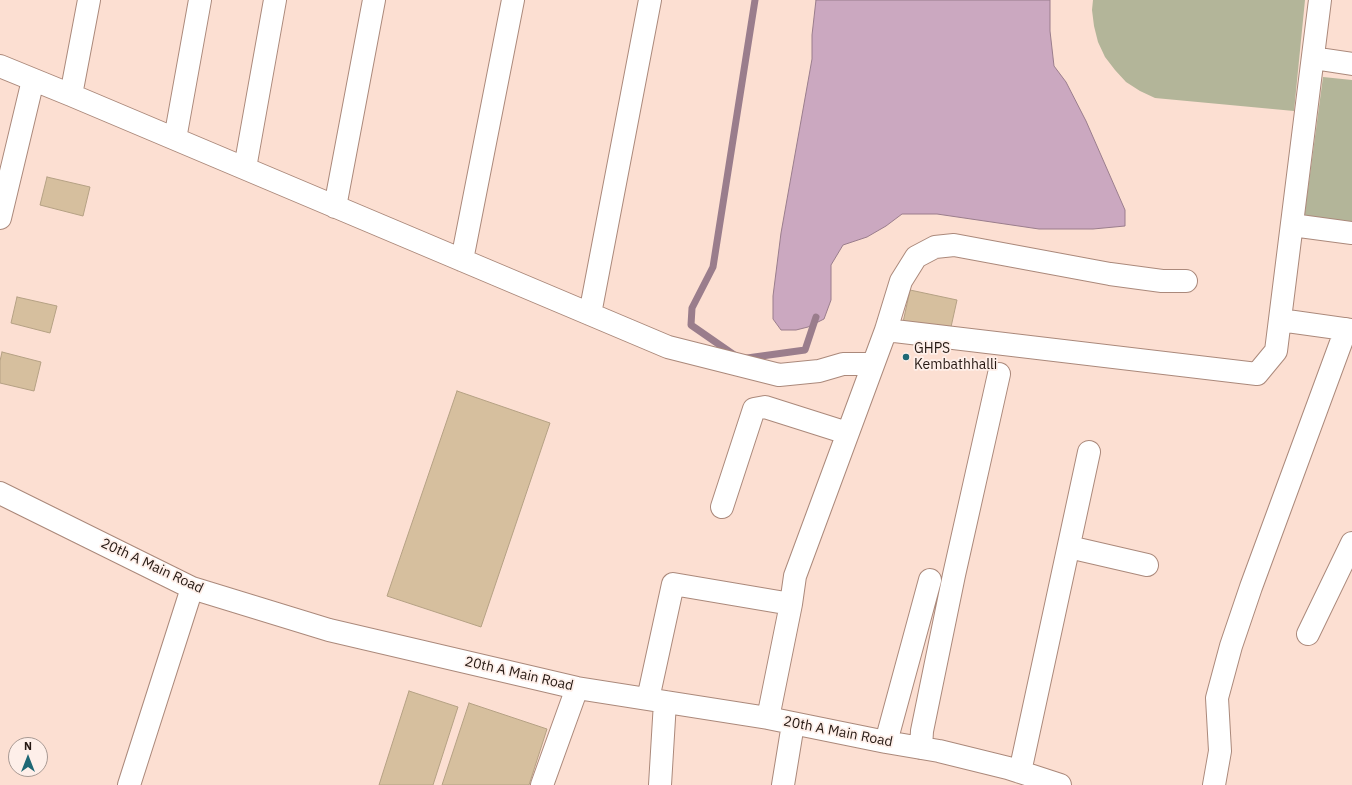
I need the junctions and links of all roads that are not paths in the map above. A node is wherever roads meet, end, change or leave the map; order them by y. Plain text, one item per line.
1 (89, 0) edge
2 (200, 0) edge
3 (275, 0) edge
4 (374, 0) edge
5 (513, 0) edge
6 (650, 0) edge
7 (1320, 0) edge
8 (1313, 58) junction
9 (1352, 64) edge
10 (0, 66) edge
11 (33, 80) junction
12 (71, 95) junction
13 (175, 139) junction
14 (245, 168) junction
15 (335, 207) junction
16 (0, 218) edge
17 (1292, 225) junction
18 (1352, 233) edge
19 (462, 260) junction
20 (1186, 281) dead end
21 (590, 314) junction
22 (1280, 320) junction
23 (1349, 329) edge
24 (886, 330) junction
25 (872, 364) junction
26 (999, 374) dead end
27 (847, 433) junction
28 (1089, 452) dead end
29 (0, 493) edge
30 (722, 507) dead end
31 (1352, 543) edge
32 (1069, 547) junction
33 (1147, 565) dead end
34 (930, 580) dead end
35 (192, 588) junction
36 (791, 604) junction
37 (1308, 634) dead end
38 (577, 688) junction
39 (657, 700) junction
40 (768, 718) junction
41 (793, 724) junction
42 (886, 742) junction
43 (921, 748) junction
44 (1020, 772) junction
45 (129, 785) edge
46 (542, 785) edge
47 (660, 785) edge
48 (783, 785) edge
49 (1060, 785) edge
50 (1214, 785) edge

1 - 12 street
2 - 13 street
3 - 14 street
4 - 15 street
5 - 19 street
6 - 21 street
7 - 8 street
8 - 9 street
8 - 17 street
10 - 11 street
11 - 12 street
11 - 16 street
12 - 13 street
13 - 14 street
14 - 15 street
15 - 19 street
17 - 18 street
17 - 22 street
19 - 21 street
20 - 24 street
21 - 25 street
22 - 23 street
22 - 24 street
23 - 50 street
24 - 25 street
25 - 27 street
26 - 43 street
27 - 30 street
27 - 36 street
28 - 32 street
29 - 35 street, 20th A Main Road
31 - 37 street
32 - 33 street
32 - 44 street
34 - 42 street
35 - 38 street, 20th A Main Road
35 - 45 street
36 - 39 street
36 - 40 street
38 - 39 street, 20th A Main Road
38 - 46 street
39 - 40 street, 20th A Main Road
39 - 47 street
40 - 41 street, 20th A Main Road
41 - 42 street, 20th A Main Road
41 - 48 street
42 - 43 street, 20th A Main Road
43 - 44 street, 20th A Main Road
44 - 49 street, 20th A Main Road

